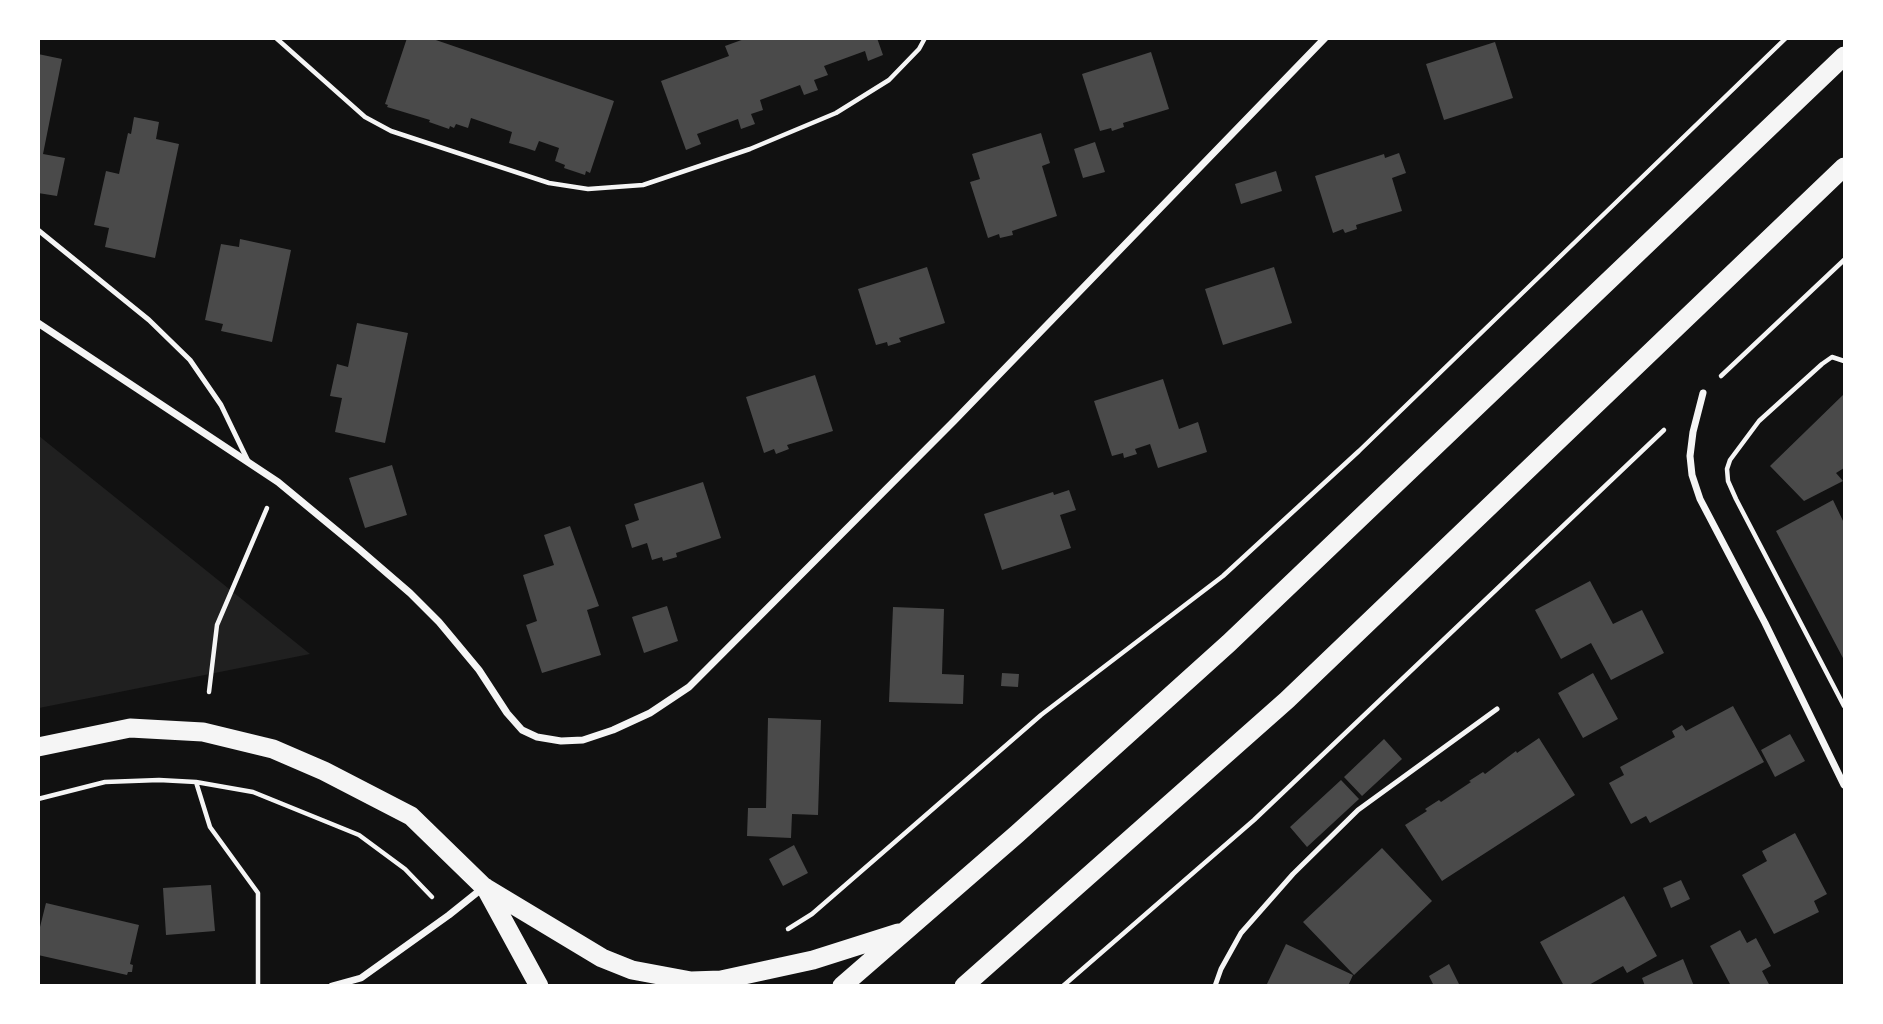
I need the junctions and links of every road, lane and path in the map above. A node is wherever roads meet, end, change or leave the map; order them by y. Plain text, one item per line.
1 (276, 38) edge
2 (925, 38) edge
3 (1325, 38) edge
4 (1786, 38) edge
5 (1844, 56) edge
6 (1844, 167) edge
7 (38, 230) edge
8 (1844, 260) edge
9 (38, 323) edge
10 (1844, 361) edge
11 (1703, 393) junction
12 (250, 464) junction
13 (278, 482) junction
14 (209, 692) dead end
15 (1844, 706) edge
16 (1497, 709) dead end
17 (38, 747) edge
18 (196, 782) junction
19 (1844, 785) edge
20 (38, 799) edge
21 (484, 887) junction
22 (449, 915) junction
23 (906, 931) junction
24 (780, 934) dead end
25 (258, 985) edge
26 (332, 985) edge
27 (539, 985) edge
28 (842, 985) edge
29 (964, 985) edge
30 (1063, 985) edge
31 (1215, 985) edge

1 - 2 path
3 - 13 street
4 - 24 path
5 - 23 highway
6 - 29 highway
7 - 12 lane
8 - 11 path
9 - 12 street
10 - 15 path
11 - 19 street
11 - 30 path
12 - 13 street
13 - 14 path
16 - 31 lane
17 - 21 highway
18 - 20 path
18 - 22 path
18 - 25 path
21 - 22 street
21 - 23 highway
21 - 27 highway
22 - 26 street
23 - 28 highway

